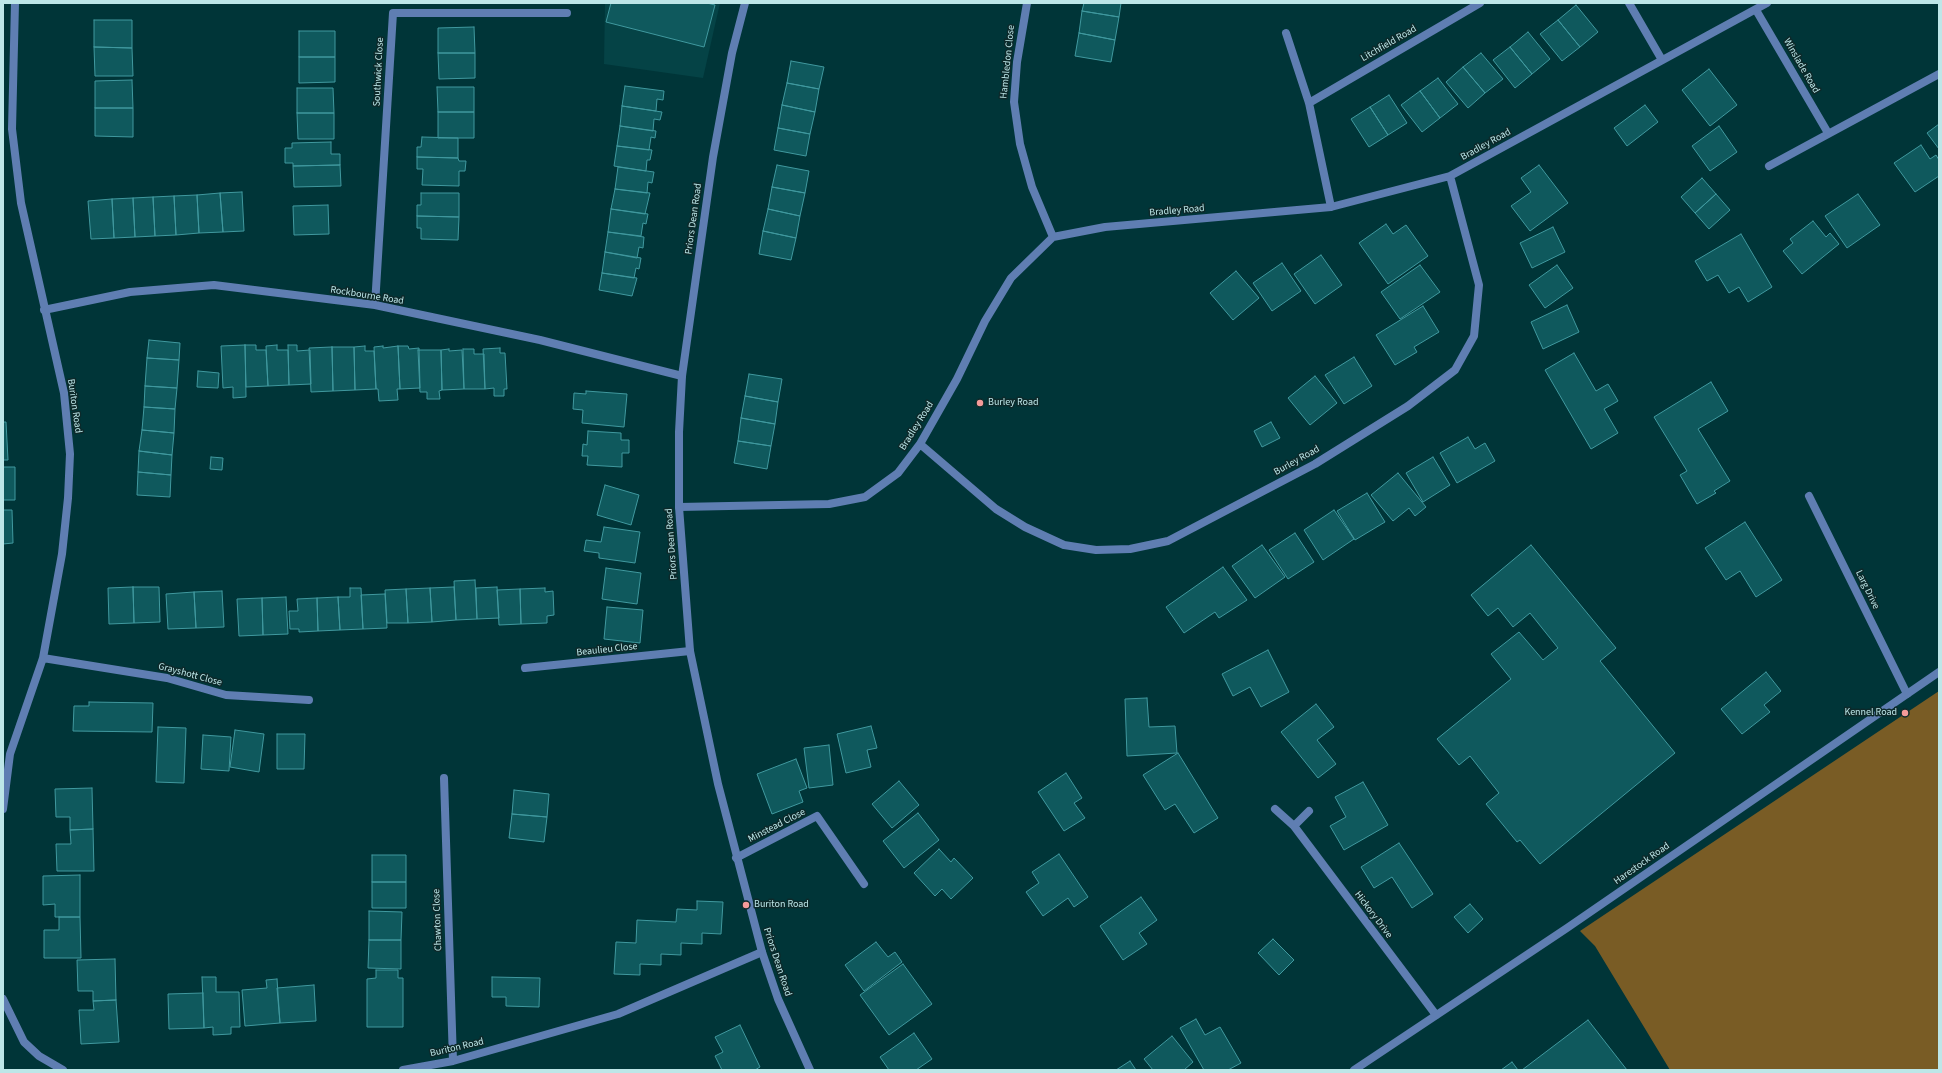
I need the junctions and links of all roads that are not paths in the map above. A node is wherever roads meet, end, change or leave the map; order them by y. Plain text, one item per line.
1 (15, 3) edge
2 (745, 3) edge
3 (1027, 3) edge
4 (1480, 3) edge
5 (1629, 3) edge
6 (1767, 3) edge
7 (1756, 10) junction
8 (567, 13) dead end
9 (1286, 33) dead end
10 (1662, 60) junction
11 (1939, 74) edge
12 (1309, 103) junction
13 (1828, 134) junction
14 (1769, 166) dead end
15 (1450, 176) junction
16 (1330, 207) junction
17 (1053, 237) junction
18 (375, 306) junction
19 (44, 310) junction
20 (682, 376) junction
21 (920, 444) junction
22 (1809, 496) dead end
23 (679, 507) junction
24 (690, 651) junction
25 (43, 658) junction
26 (525, 668) dead end
27 (1939, 672) edge
28 (1907, 694) junction
29 (309, 700) dead end
30 (444, 778) dead end
31 (3, 809) edge
32 (1275, 809) dead end
33 (1309, 811) dead end
34 (1294, 826) junction
35 (736, 858) junction
36 (864, 884) dead end
37 (762, 952) junction
38 (3, 999) edge
39 (1436, 1015) junction
40 (453, 1061) junction
41 (63, 1070) edge
42 (403, 1070) edge
43 (810, 1070) edge
44 (1354, 1070) edge

1 - 19 street, Buriton Road
2 - 20 street, Priors Dean Road
3 - 17 street, Hambledon Close
4 - 12 street, Litchfield Road
5 - 10 street
6 - 7 street, Bradley Road
7 - 10 street, Bradley Road
7 - 13 street, Winslade Road
8 - 18 street, Southwick Close
9 - 12 street
10 - 15 street, Bradley Road
11 - 13 street
12 - 16 street
13 - 14 street
15 - 16 street, Bradley Road
15 - 21 street, Burley Road
16 - 17 street, Bradley Road
17 - 21 street, Bradley Road
18 - 19 street, Rockbourne Road
18 - 20 street, Rockbourne Road
19 - 25 street, Buriton Road
20 - 23 street, Priors Dean Road
21 - 23 street, Bradley Road
22 - 28 street, Larg Drive
23 - 24 street, Priors Dean Road
24 - 26 street, Beaulieu Close
24 - 35 street, Priors Dean Road
25 - 29 street, Grayshott Close
25 - 31 street, Buriton Road
27 - 28 street, Harestock Road
28 - 39 street, Harestock Road
30 - 40 street, Chawton Close
32 - 34 street, Hickory Drive
33 - 34 street
34 - 39 street, Hickory Drive
35 - 36 street, Minstead Close
35 - 37 street, Priors Dean Road
37 - 40 street, Buriton Road
37 - 43 street, Priors Dean Road
38 - 41 street
39 - 44 street, Harestock Road
40 - 42 street, Buriton Road

